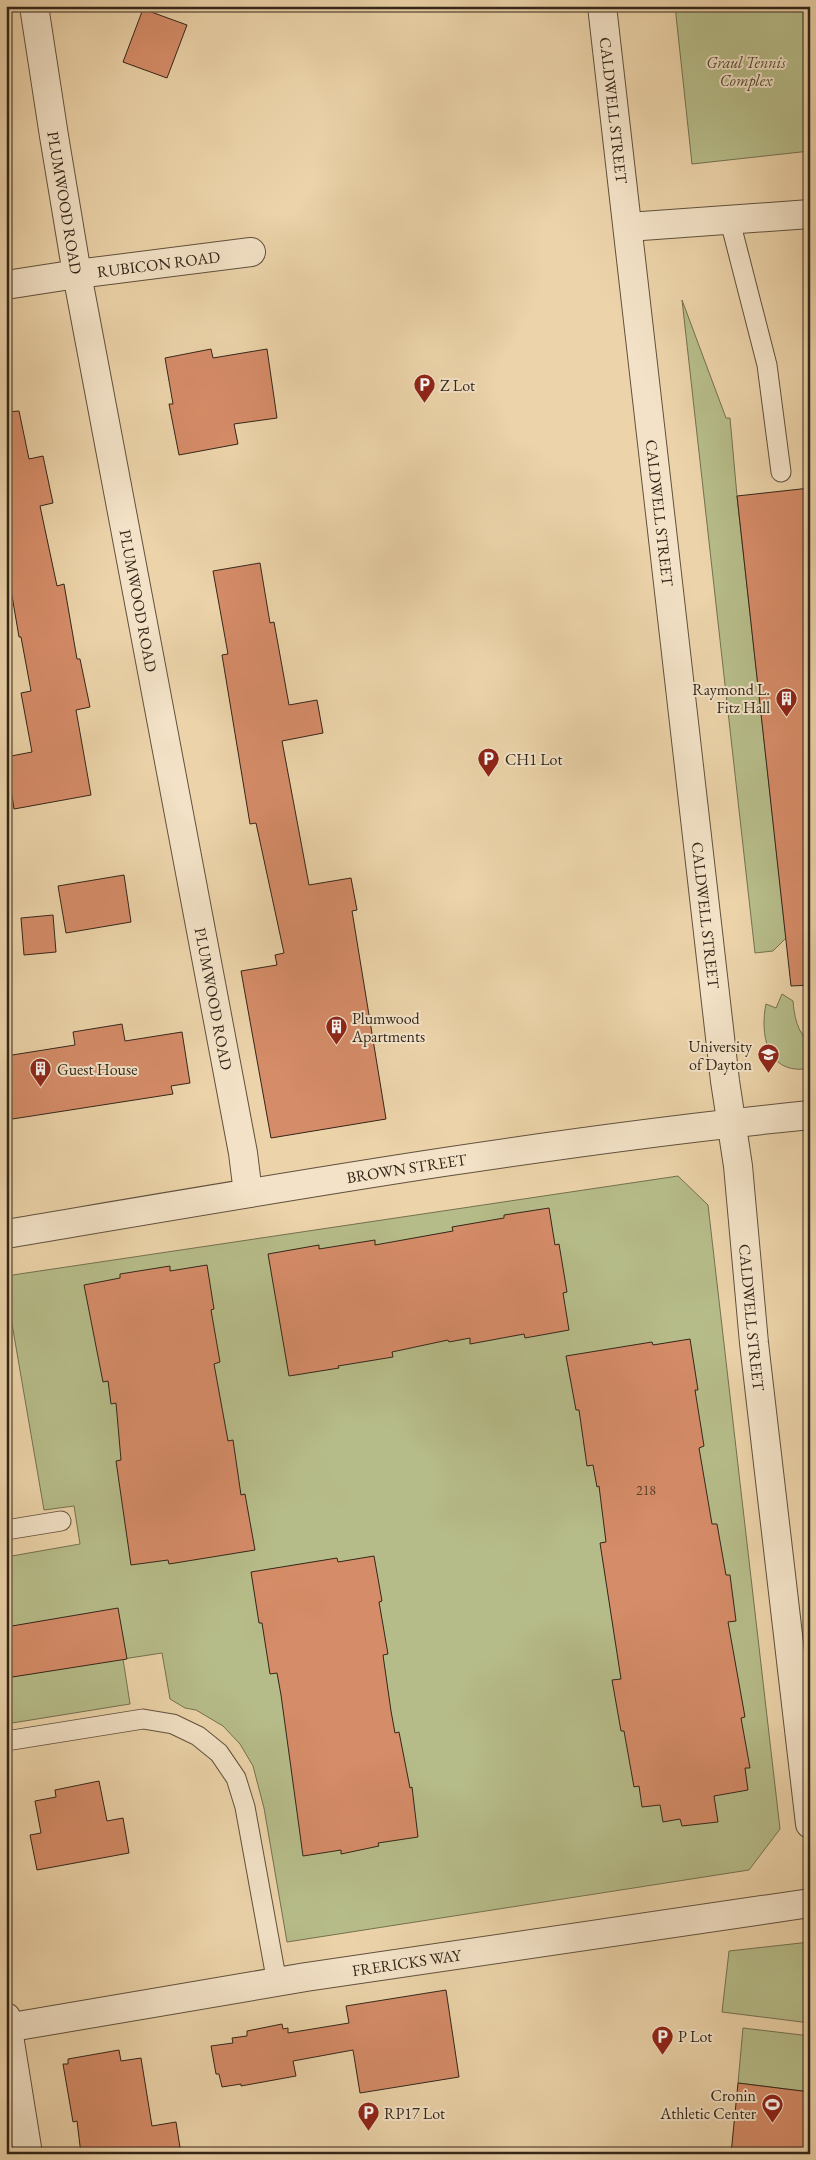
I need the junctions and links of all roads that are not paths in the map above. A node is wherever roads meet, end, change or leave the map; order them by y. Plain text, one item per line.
1 (34, 6) edge
2 (602, 6) edge
3 (810, 214) edge
4 (730, 221) junction
5 (628, 227) junction
6 (251, 252) dead end
7 (77, 274) junction
8 (6, 285) edge
9 (781, 472) dead end
10 (810, 1114) edge
11 (731, 1122) junction
12 (248, 1193) junction
13 (6, 1234) edge
14 (61, 1521) dead end
15 (6, 1530) edge
16 (801, 1682) edge
17 (6, 1741) edge
18 (810, 1824) edge
19 (810, 1903) edge
20 (277, 1983) junction
21 (7, 2024) edge
22 (28, 2154) edge

1 - 7 street, PLUMWOOD ROAD
2 - 5 street, CALDWELL STREET
3 - 4 street
4 - 5 street
4 - 9 lane
5 - 11 street, CALDWELL STREET
6 - 7 street, RUBICON ROAD
7 - 8 street, RUBICON ROAD
7 - 12 street, PLUMWOOD ROAD
10 - 11 street, BROWN STREET
11 - 12 street, BROWN STREET
11 - 16 street, CALDWELL STREET
12 - 13 street, BROWN STREET
14 - 15 lane
16 - 18 street, CALDWELL STREET
17 - 20 lane
19 - 20 street, FRERICKS WAY
20 - 21 street, FRERICKS WAY
21 - 22 street

